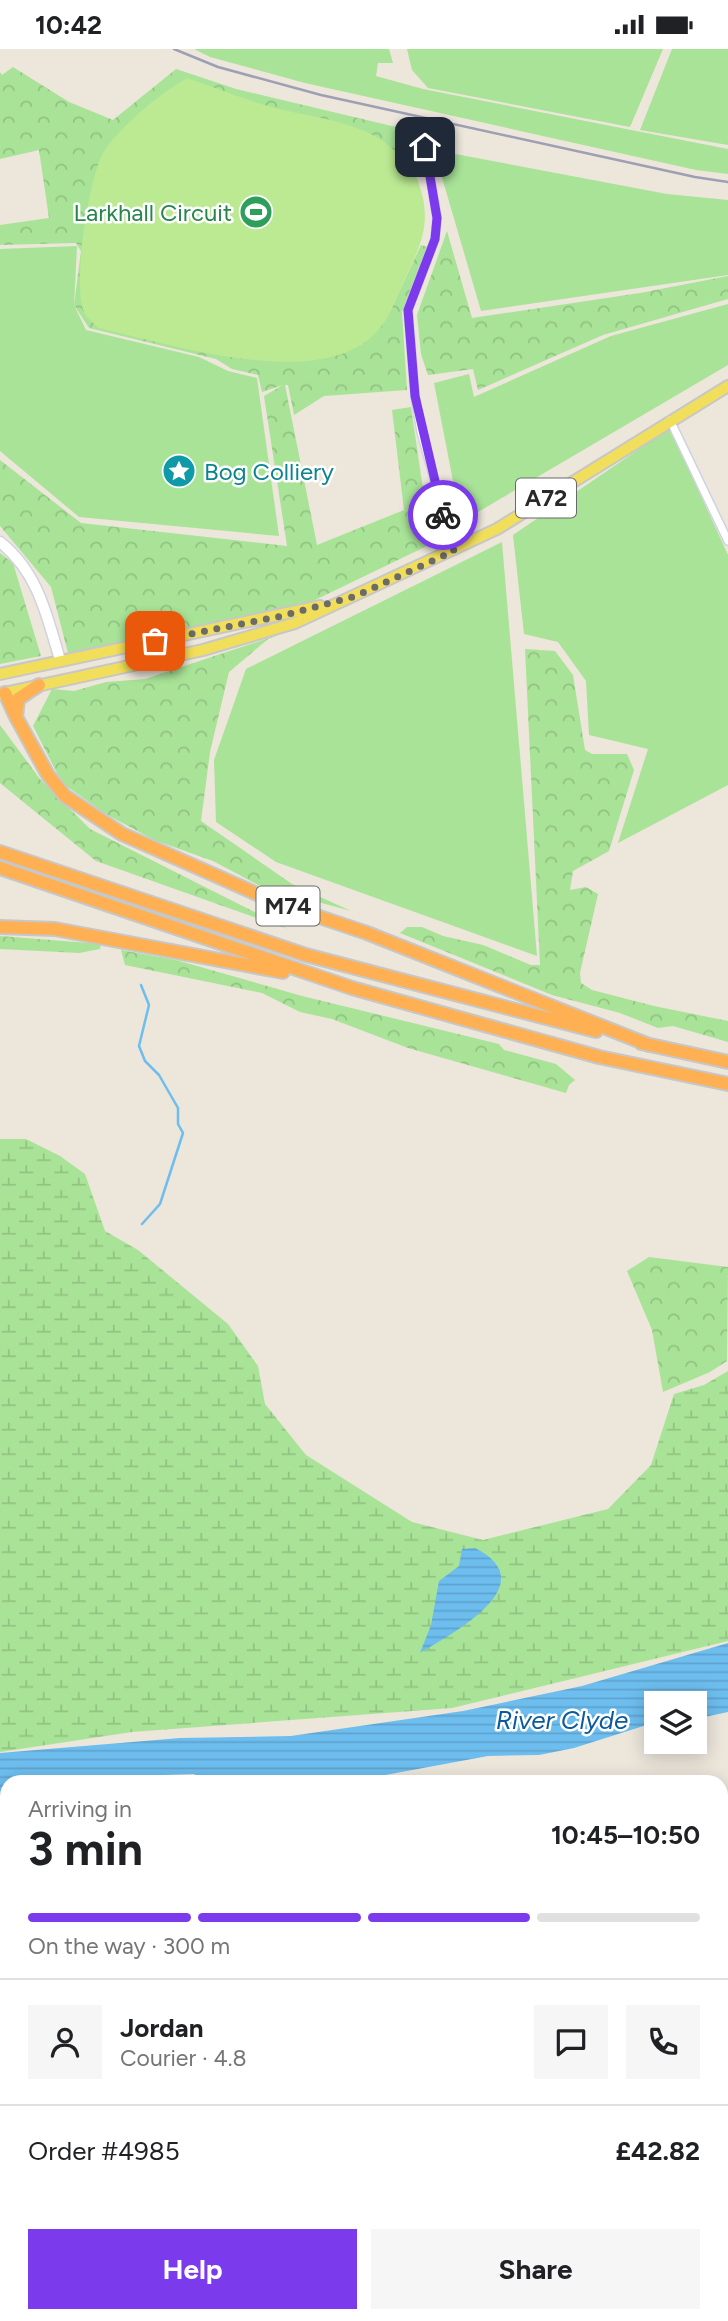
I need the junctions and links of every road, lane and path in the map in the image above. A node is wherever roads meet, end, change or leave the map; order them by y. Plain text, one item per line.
1 (425, 147) dead end
2 (728, 386) edge
3 (670, 420) junction
4 (728, 541) edge
5 (0, 542) edge
6 (454, 551) junction
7 (356, 596) junction
8 (60, 660) junction
9 (0, 674) edge
10 (53, 682) junction
11 (39, 685) junction
12 (2, 691) edge
13 (16, 717) junction
14 (0, 852) edge
15 (0, 868) edge
16 (0, 927) edge
17 (335, 982) junction
18 (649, 1045) junction
19 (728, 1062) edge
20 (728, 1084) edge

1 - 6 street
2 - 3 main road, A72
3 - 4 street
3 - 6 main road, A72
5 - 8 street
6 - 7 main road, A72
7 - 8 main road, A72
7 - 10 main road, A72
8 - 9 main road, A72
8 - 10 main road
10 - 11 main road, A72
11 - 12 main road, A72
11 - 13 highway
12 - 13 highway, M74
13 - 18 highway, M74
14 - 18 highway, M74
15 - 17 highway, M74
16 - 17 highway, M74
17 - 20 highway, M74
18 - 19 highway, M74

